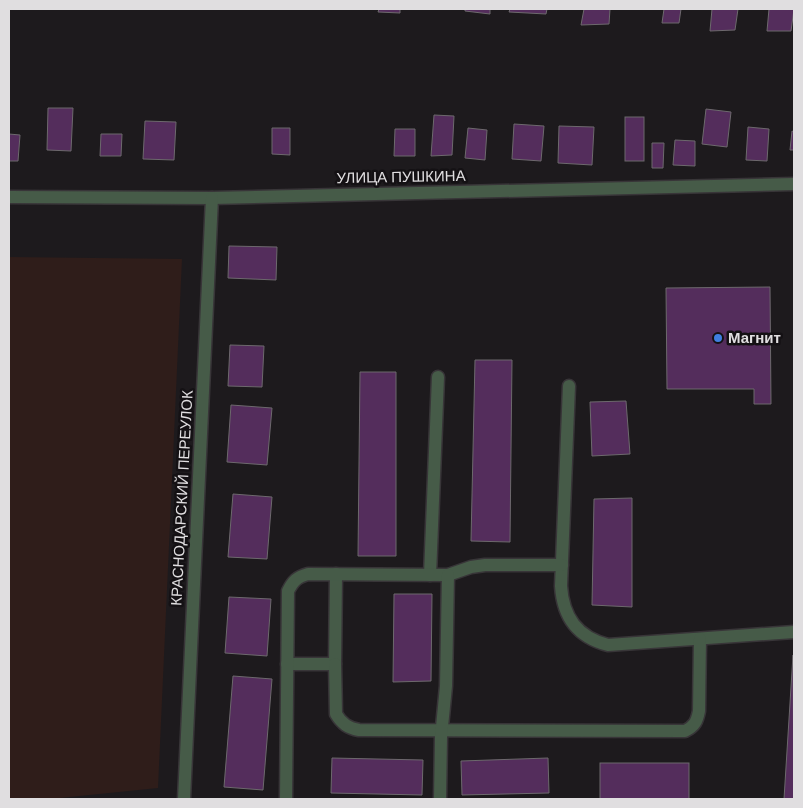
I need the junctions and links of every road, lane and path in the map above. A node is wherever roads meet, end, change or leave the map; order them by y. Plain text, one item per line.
1 (794, 184) edge
2 (9, 197) edge
3 (212, 198) junction
4 (438, 377) dead end
5 (569, 386) dead end
6 (562, 565) junction
7 (336, 574) junction
8 (430, 575) junction
9 (448, 575) junction
10 (794, 632) edge
11 (700, 638) junction
12 (287, 664) junction
13 (335, 664) junction
14 (442, 731) junction
15 (184, 799) edge
16 (286, 799) edge
17 (440, 799) edge

1 - 3 street, УЛИЦА ПУШКИНА
2 - 3 street, УЛИЦА ПУШКИНА
3 - 15 street, КРАСНОДАРСКИЙ ПЕРЕУЛОК
4 - 8 street
5 - 6 street
6 - 9 street
6 - 11 street
7 - 8 street
7 - 12 street
7 - 13 street
8 - 9 street
9 - 14 street
10 - 11 street
11 - 14 street
12 - 13 street
12 - 16 street
13 - 14 street
14 - 17 street

